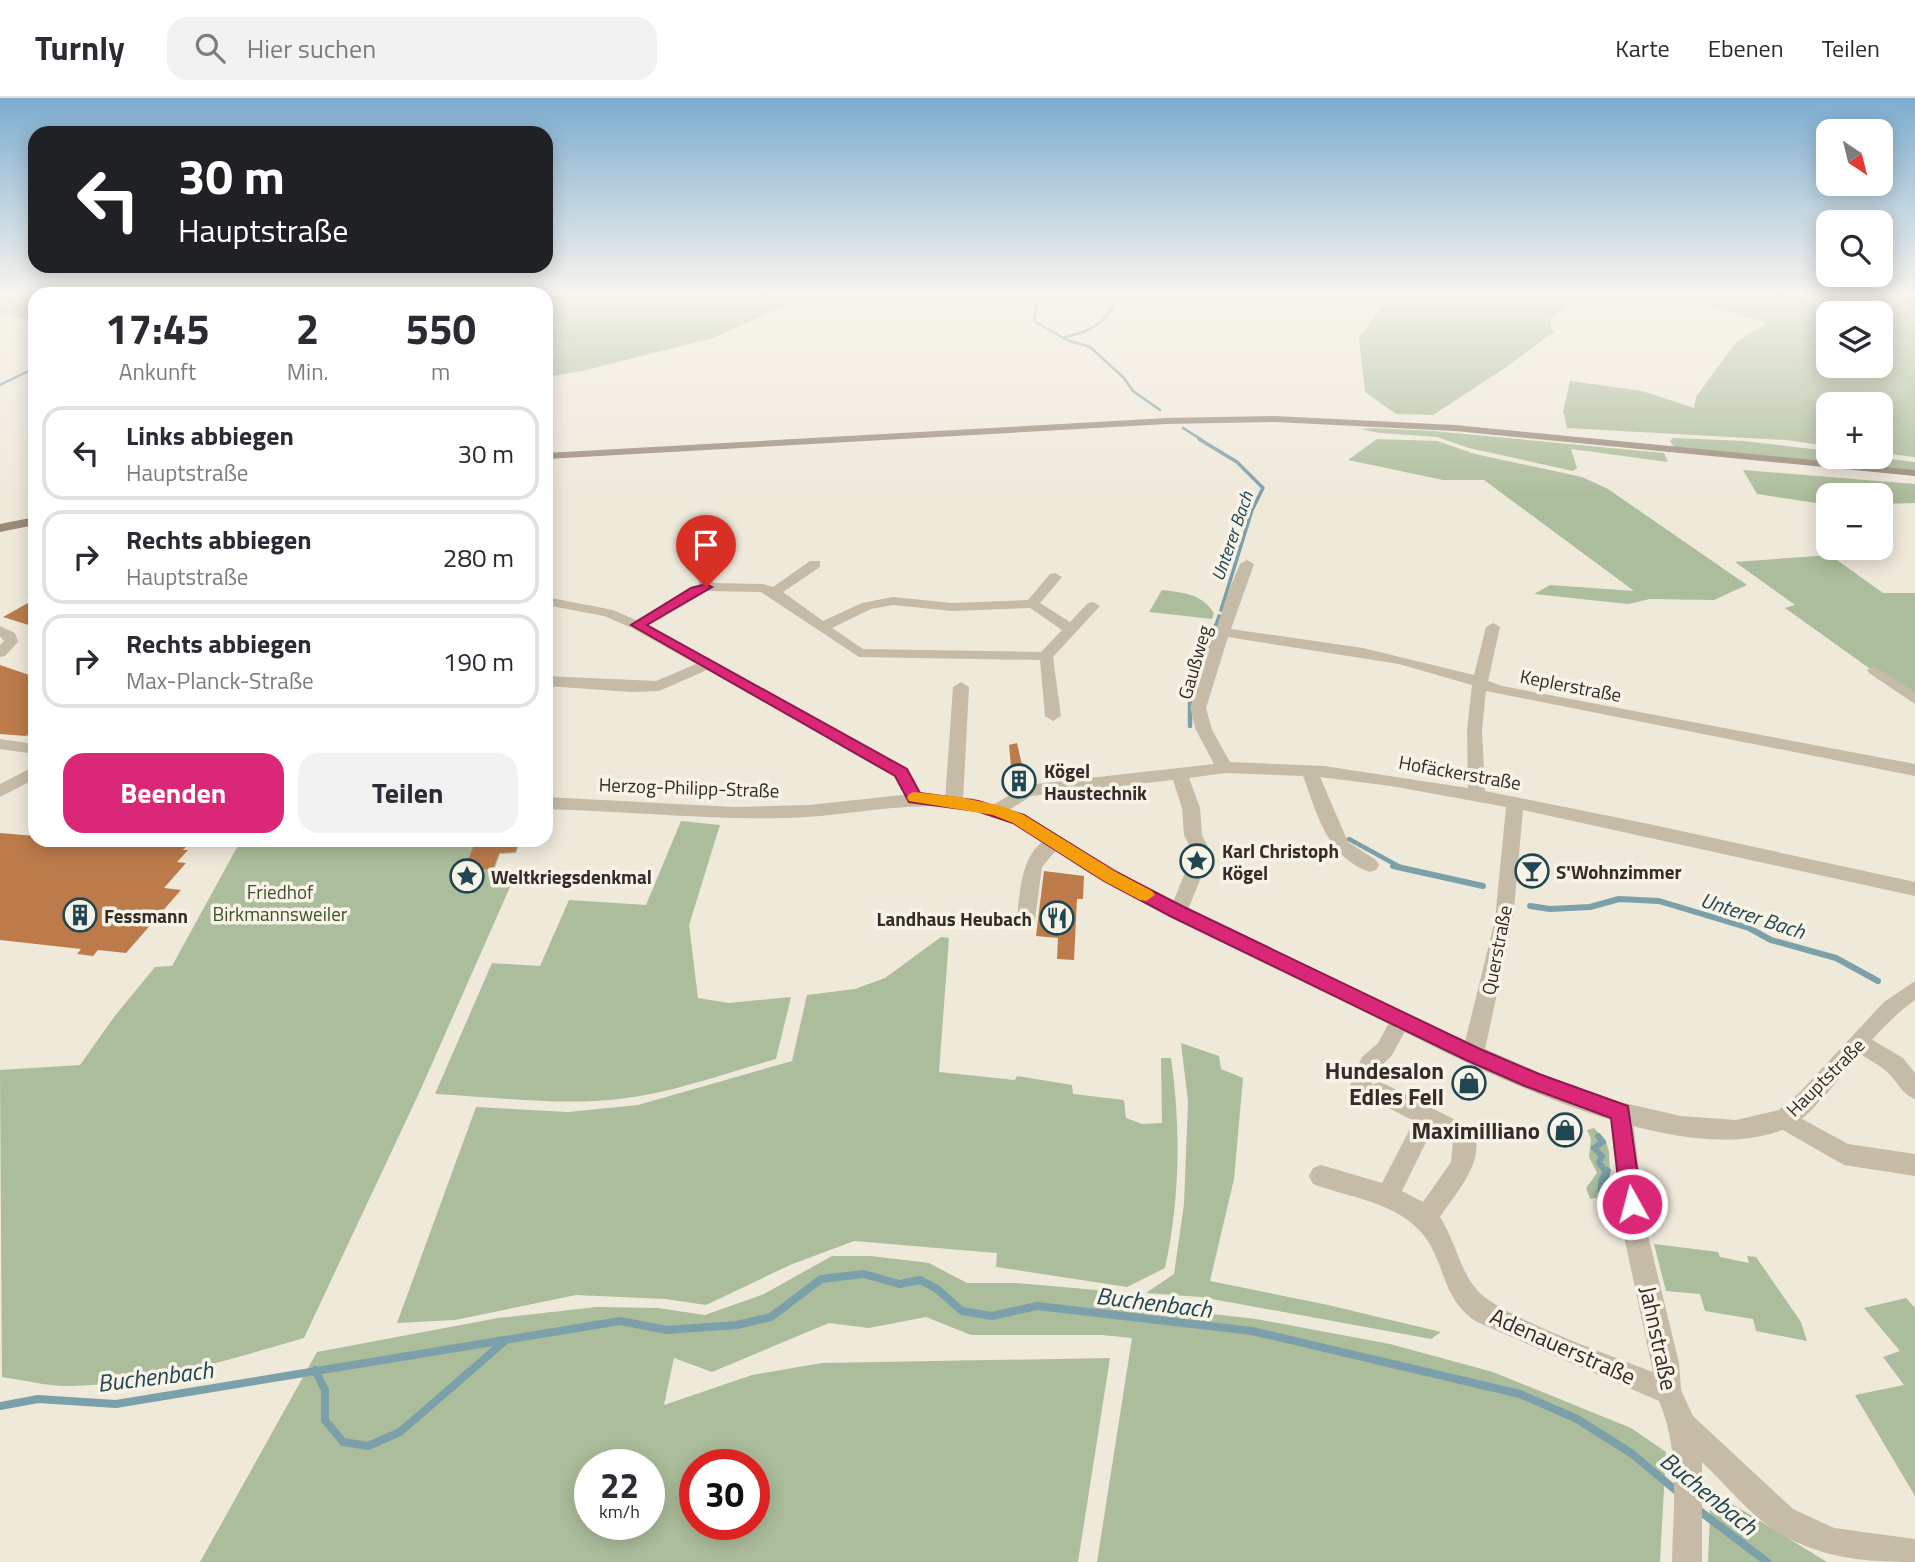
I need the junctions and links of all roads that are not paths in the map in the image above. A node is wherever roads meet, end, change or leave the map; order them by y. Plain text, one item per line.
1 (553, 456) edge
2 (1915, 473) edge
3 (28, 522) edge
4 (0, 528) edge
5 (708, 538) dead end
6 (815, 564) dead end
7 (1247, 564) dead end
8 (1055, 577) dead end
9 (706, 587) junction
10 (774, 592) junction
11 (553, 602) edge
12 (1032, 604) junction
13 (1093, 606) dead end
14 (638, 625) junction
15 (822, 627) junction
16 (1493, 627) dead end
17 (1070, 629) junction
18 (0, 630) edge
19 (1222, 632) junction
20 (0, 653) edge
21 (1045, 656) junction
22 (708, 664) junction
23 (1874, 670) dead end
24 (1478, 681) junction
25 (553, 684) edge
26 (961, 687) dead end
27 (1915, 699) edge
28 (1053, 716) dead end
29 (0, 744) edge
30 (28, 748) edge
31 (1225, 768) junction
32 (1915, 770) edge
33 (1310, 772) junction
34 (1179, 774) junction
35 (28, 776) edge
36 (0, 791) edge
37 (1477, 796) junction
38 (915, 798) junction
39 (954, 802) junction
40 (553, 803) edge
41 (1516, 803) junction
42 (996, 810) junction
43 (1054, 842) junction
44 (1370, 865) dead end
45 (1915, 889) edge
46 (1178, 912) junction
47 (1027, 919) dead end
48 (1915, 989) edge
49 (1401, 1020) junction
50 (1861, 1042) junction
51 (1473, 1054) junction
52 (1915, 1089) edge
53 (1621, 1113) junction
54 (1427, 1117) junction
55 (1784, 1119) junction
56 (1915, 1165) edge
57 (1321, 1176) dead end
58 (1387, 1198) junction
59 (1425, 1219) junction
60 (1668, 1391) junction
61 (1683, 1426) junction
62 (1915, 1554) edge
63 (1688, 1556) edge

1 - 2 main road
3 - 4 main road
5 - 9 street
6 - 10 street
7 - 19 street, Gaußweg
8 - 12 street
9 - 10 street
9 - 14 street
10 - 15 street
11 - 14 street
12 - 15 street
12 - 17 street
13 - 17 street
14 - 22 street
15 - 21 street
16 - 24 street
17 - 21 street
18 - 20 street
19 - 24 street, Keplerstraße
19 - 31 street, Gaußweg
21 - 28 street
22 - 25 street
22 - 38 street
23 - 27 street
24 - 32 street, Keplerstraße
24 - 37 street
26 - 39 street
29 - 30 street
31 - 33 street, Hofäckerstraße
31 - 34 street, Hofäckerstraße
33 - 37 street, Hofäckerstraße
33 - 44 street
34 - 42 street, Hofäckerstraße
34 - 46 street
35 - 36 street
37 - 41 street, Hofäckerstraße
38 - 39 street, Hauptstraße
38 - 40 street, Herzog-Philipp-Straße
39 - 42 street, Hauptstraße
41 - 45 street, Hofäckerstraße
41 - 51 street, Querstraße
42 - 43 street, Hauptstraße
43 - 46 street, Hauptstraße
43 - 47 street
46 - 49 street, Hauptstraße
48 - 50 street, Hauptstraße
49 - 51 street, Hauptstraße
49 - 54 street
50 - 52 street
50 - 55 street, Hauptstraße
51 - 53 street, Hauptstraße
53 - 55 street, Hauptstraße
53 - 60 street, Jahnstraße
54 - 58 street
54 - 59 street
55 - 56 street
57 - 58 street, Adenauerstraße
58 - 59 street, Adenauerstraße
59 - 60 street, Adenauerstraße
60 - 61 street, Jahnstraße
61 - 62 street
61 - 63 street, Jahnstraße

